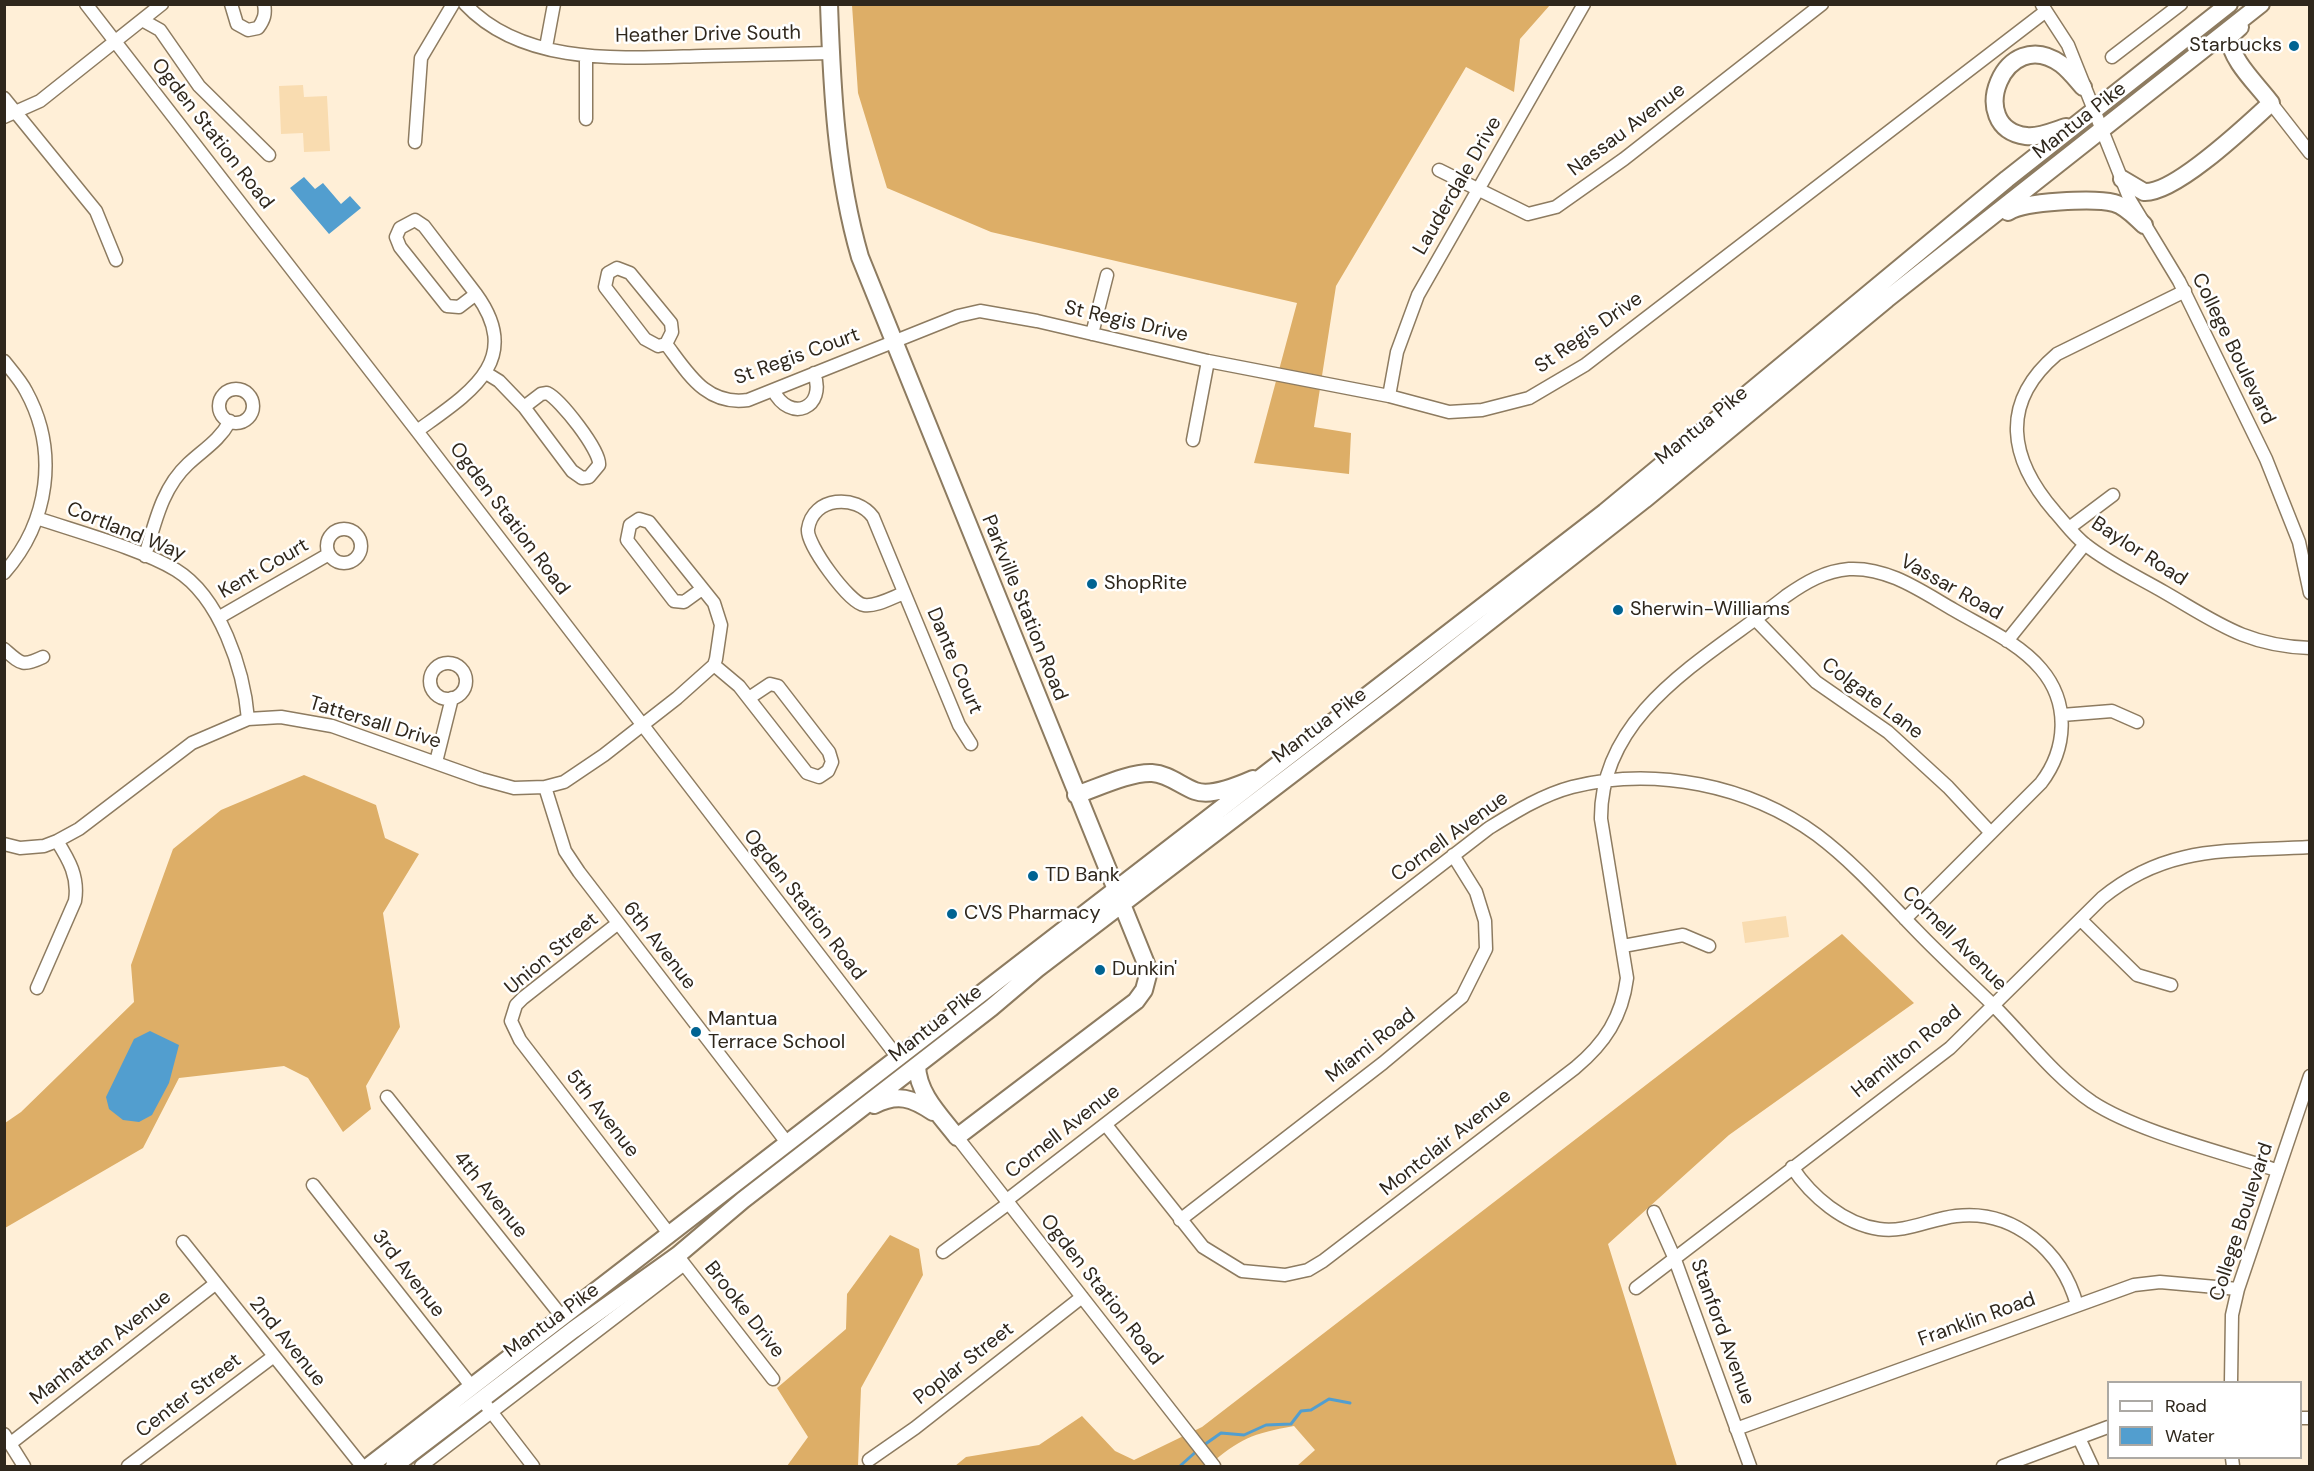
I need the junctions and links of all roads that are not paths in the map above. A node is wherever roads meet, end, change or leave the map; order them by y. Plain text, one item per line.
1 (86, 4) edge
2 (162, 4) edge
3 (231, 4) edge
4 (264, 4) edge
5 (453, 4) edge
6 (465, 4) edge
7 (554, 4) edge
8 (829, 4) edge
9 (1584, 4) edge
10 (1822, 4) edge
11 (2181, 4) edge
12 (2229, 4) edge
13 (2261, 4) edge
14 (2269, 4) edge
15 (2044, 8) edge
16 (142, 20) junction
17 (114, 40) junction
18 (546, 47) junction
19 (831, 53) junction
20 (586, 56) junction
21 (2112, 57) dead end
22 (2236, 57) junction
23 (2160, 86) junction
24 (2083, 87) junction
25 (4, 98) edge
26 (2271, 103) junction
27 (2093, 111) junction
28 (10, 115) edge
29 (586, 119) dead end
30 (2075, 124) junction
31 (2102, 129) junction
32 (415, 142) dead end
33 (2310, 153) edge
34 (268, 155) dead end
35 (1438, 170) dead end
36 (1478, 190) junction
37 (2123, 193) junction
38 (2144, 225) joint
39 (1953, 248) junction
40 (116, 260) dead end
41 (1107, 275) dead end
42 (2185, 291) junction
43 (476, 294) junction
44 (1092, 334) junction
45 (894, 341) junction
46 (666, 344) junction
47 (1209, 361) junction
48 (5, 362) edge
49 (486, 373) junction
50 (814, 373) junction
51 (773, 390) junction
52 (1389, 396) junction
53 (524, 406) junction
54 (230, 421) dead end
55 (417, 431) junction
56 (1193, 440) dead end
57 (2113, 495) dead end
58 (38, 518) junction
59 (2069, 528) junction
60 (2085, 544) junction
61 (329, 554) dead end
62 (145, 556) junction
63 (4, 573) edge
64 (702, 589) junction
65 (904, 593) junction
66 (2310, 593) edge
67 (218, 618) junction
68 (1756, 620) junction
69 (2007, 641) junction
70 (2310, 648) edge
71 (4, 649) edge
72 (43, 657) dead end
73 (714, 665) junction
74 (749, 698) junction
75 (452, 699) dead end
76 (2062, 715) junction
77 (248, 719) junction
78 (2136, 722) dead end
79 (641, 725) junction
80 (970, 744) dead end
81 (436, 762) junction
82 (1272, 770) junction
83 (1607, 780) junction
84 (545, 787) junction
85 (1076, 795) junction
86 (1991, 833) junction
87 (57, 841) junction
88 (4, 844) edge
89 (2310, 847) edge
90 (1454, 855) junction
91 (1119, 898) junction
92 (1905, 919) junction
93 (2081, 920) junction
94 (617, 924) junction
95 (1623, 945) junction
96 (1709, 946) dead end
97 (2171, 985) dead end
98 (37, 988) dead end
99 (1992, 1005) junction
100 (512, 1014) joint
101 (898, 1059) junction
102 (917, 1066) junction
103 (2310, 1076) edge
104 (387, 1097) dead end
105 (941, 1117) junction
106 (1106, 1125) junction
107 (957, 1137) junction
108 (788, 1144) junction
109 (1792, 1167) junction
110 (2276, 1170) junction
111 (313, 1185) dead end
112 (743, 1200) junction
113 (1008, 1201) junction
114 (1654, 1212) dead end
115 (1180, 1220) junction
116 (670, 1235) junction
117 (183, 1242) dead end
118 (943, 1252) dead end
119 (1674, 1257) junction
120 (681, 1260) junction
121 (215, 1284) junction
122 (1636, 1288) dead end
123 (2238, 1289) junction
124 (1082, 1297) junction
125 (2077, 1305) junction
126 (563, 1318) junction
127 (274, 1356) junction
128 (774, 1379) dead end
129 (2231, 1381) edge
130 (482, 1400) junction
131 (2107, 1428) edge
132 (1736, 1429) junction
133 (8, 1438) edge
134 (2079, 1438) junction
135 (869, 1460) dead end
136 (24, 1467) edge
137 (128, 1467) edge
138 (362, 1467) edge
139 (369, 1467) edge
140 (394, 1467) edge
141 (421, 1467) edge
142 (533, 1467) edge
143 (1214, 1467) edge
144 (1750, 1467) edge
145 (2003, 1467) edge
146 (2092, 1467) edge

1 - 17 street, Ogden Station Road
2 - 16 street
3 - 4 street
5 - 32 street
6 - 18 street, Heather Drive South
7 - 18 street
8 - 19 main road, Parkville Station Road
9 - 36 street, Lauderdale Drive
10 - 36 street, Nassau Avenue
11 - 21 street
12 - 27 main road, Mantua Pike
13 - 23 main road, Mantua Pike
14 - 22 main road
15 - 24 street
15 - 52 street, St Regis Drive
16 - 17 street
16 - 34 street
17 - 28 street
17 - 55 street, Ogden Station Road
18 - 20 street, Heather Drive South
19 - 20 street, Heather Drive South
19 - 45 main road, Parkville Station Road
20 - 29 street
22 - 23 main road
22 - 26 main road
23 - 31 main road, Mantua Pike
24 - 27 street
24 - 30 main road
25 - 28 street
26 - 33 street
26 - 37 main road
27 - 30 main road, Mantua Pike
27 - 31 street
28 - 40 street
30 - 82 main road, Mantua Pike
31 - 37 street
31 - 39 main road, Mantua Pike
35 - 36 street, Nassau Avenue
36 - 52 street, Lauderdale Drive
37 - 38 main road
37 - 39 main road
38 - 42 street, College Boulevard
39 - 91 main road, Mantua Pike
41 - 44 street
42 - 59 street, Baylor Road
42 - 66 street, College Boulevard
43 - 43 street
43 - 49 street
44 - 45 street, St Regis Drive
44 - 47 street, St Regis Drive
45 - 50 street, St Regis Court
45 - 85 main road, Parkville Station Road
46 - 46 street
46 - 51 street, St Regis Court
47 - 52 street, St Regis Drive
47 - 56 street
48 - 58 street
49 - 53 street
49 - 55 street
50 - 51 street, St Regis Court
50 - 51 street
53 - 53 street
54 - 62 street
55 - 79 street, Ogden Station Road
57 - 59 street
58 - 62 street, Cortland Way
58 - 63 street
59 - 60 street, Baylor Road
60 - 69 street, Vassar Road
60 - 70 street, Baylor Road
61 - 67 street, Kent Court
62 - 67 street, Cortland Way
64 - 64 street
64 - 73 street
65 - 65 street, Dante Court
65 - 80 street, Dante Court
67 - 77 street, Cortland Way
68 - 69 street, Vassar Road
68 - 83 street, Vassar Road
68 - 86 street, Colgate Lane
69 - 76 street, Vassar Road
71 - 72 street
73 - 74 street
73 - 79 street, Tattersall Drive
74 - 74 street
75 - 81 street
76 - 78 street
76 - 86 street, Vassar Road
77 - 81 street, Tattersall Drive
77 - 87 street, Tattersall Drive
79 - 84 street, Tattersall Drive
79 - 101 street, Ogden Station Road
81 - 84 street, Tattersall Drive
82 - 85 main road
82 - 91 main road, Mantua Pike
83 - 90 street, Cornell Avenue
83 - 92 street, Cornell Avenue
83 - 95 street, Montclair Avenue
84 - 94 street, 6th Avenue
85 - 91 main road, Parkville Station Road
86 - 92 street, Vassar Road
87 - 88 street, Tattersall Drive
87 - 98 street
89 - 93 street, Hamilton Road
90 - 106 street, Cornell Avenue
90 - 115 street, Miami Road
91 - 101 main road, Mantua Pike
91 - 102 main road, Mantua Pike
91 - 107 main road, Parkville Station Road
92 - 99 street, Cornell Avenue
93 - 97 street
93 - 99 street, Hamilton Road
94 - 100 street, Union Street
94 - 108 street, 6th Avenue
95 - 96 street
95 - 115 street, Montclair Avenue
99 - 109 street, Hamilton Road
99 - 110 street, Cornell Avenue
100 - 116 street, 5th Avenue
101 - 108 main road, Mantua Pike
102 - 105 main road
102 - 112 main road, Mantua Pike
103 - 110 street, College Boulevard
104 - 126 street, 4th Avenue
105 - 107 main road
105 - 112 main road
106 - 113 street, Cornell Avenue
106 - 115 street, Montclair Avenue
107 - 113 street, Ogden Station Road
108 - 116 main road, Mantua Pike
109 - 119 street, Hamilton Road
109 - 125 street
110 - 123 street, College Boulevard
111 - 130 street, 3rd Avenue
112 - 120 main road, Mantua Pike
113 - 118 street, Cornell Avenue
113 - 124 street, Ogden Station Road
114 - 119 street, Stanford Avenue
116 - 126 main road, Mantua Pike
117 - 121 street, 2nd Avenue
119 - 122 street, Hamilton Road
119 - 132 street, Stanford Avenue
120 - 128 street, Brooke Drive
120 - 130 main road, Mantua Pike
121 - 127 street, 2nd Avenue
121 - 133 street, Manhattan Avenue
123 - 125 street, Franklin Road
123 - 129 street, College Boulevard
124 - 135 street, Poplar Street
124 - 143 street, Ogden Station Road
125 - 132 street, Franklin Road
126 - 130 main road, Mantua Pike
127 - 137 street, Center Street
127 - 138 street, 2nd Avenue
130 - 139 main road, Mantua Pike
130 - 140 main road, Mantua Pike
130 - 141 street
130 - 142 street, 3rd Avenue
131 - 134 street
132 - 144 street, Stanford Avenue
133 - 136 street
134 - 145 street
134 - 146 street

